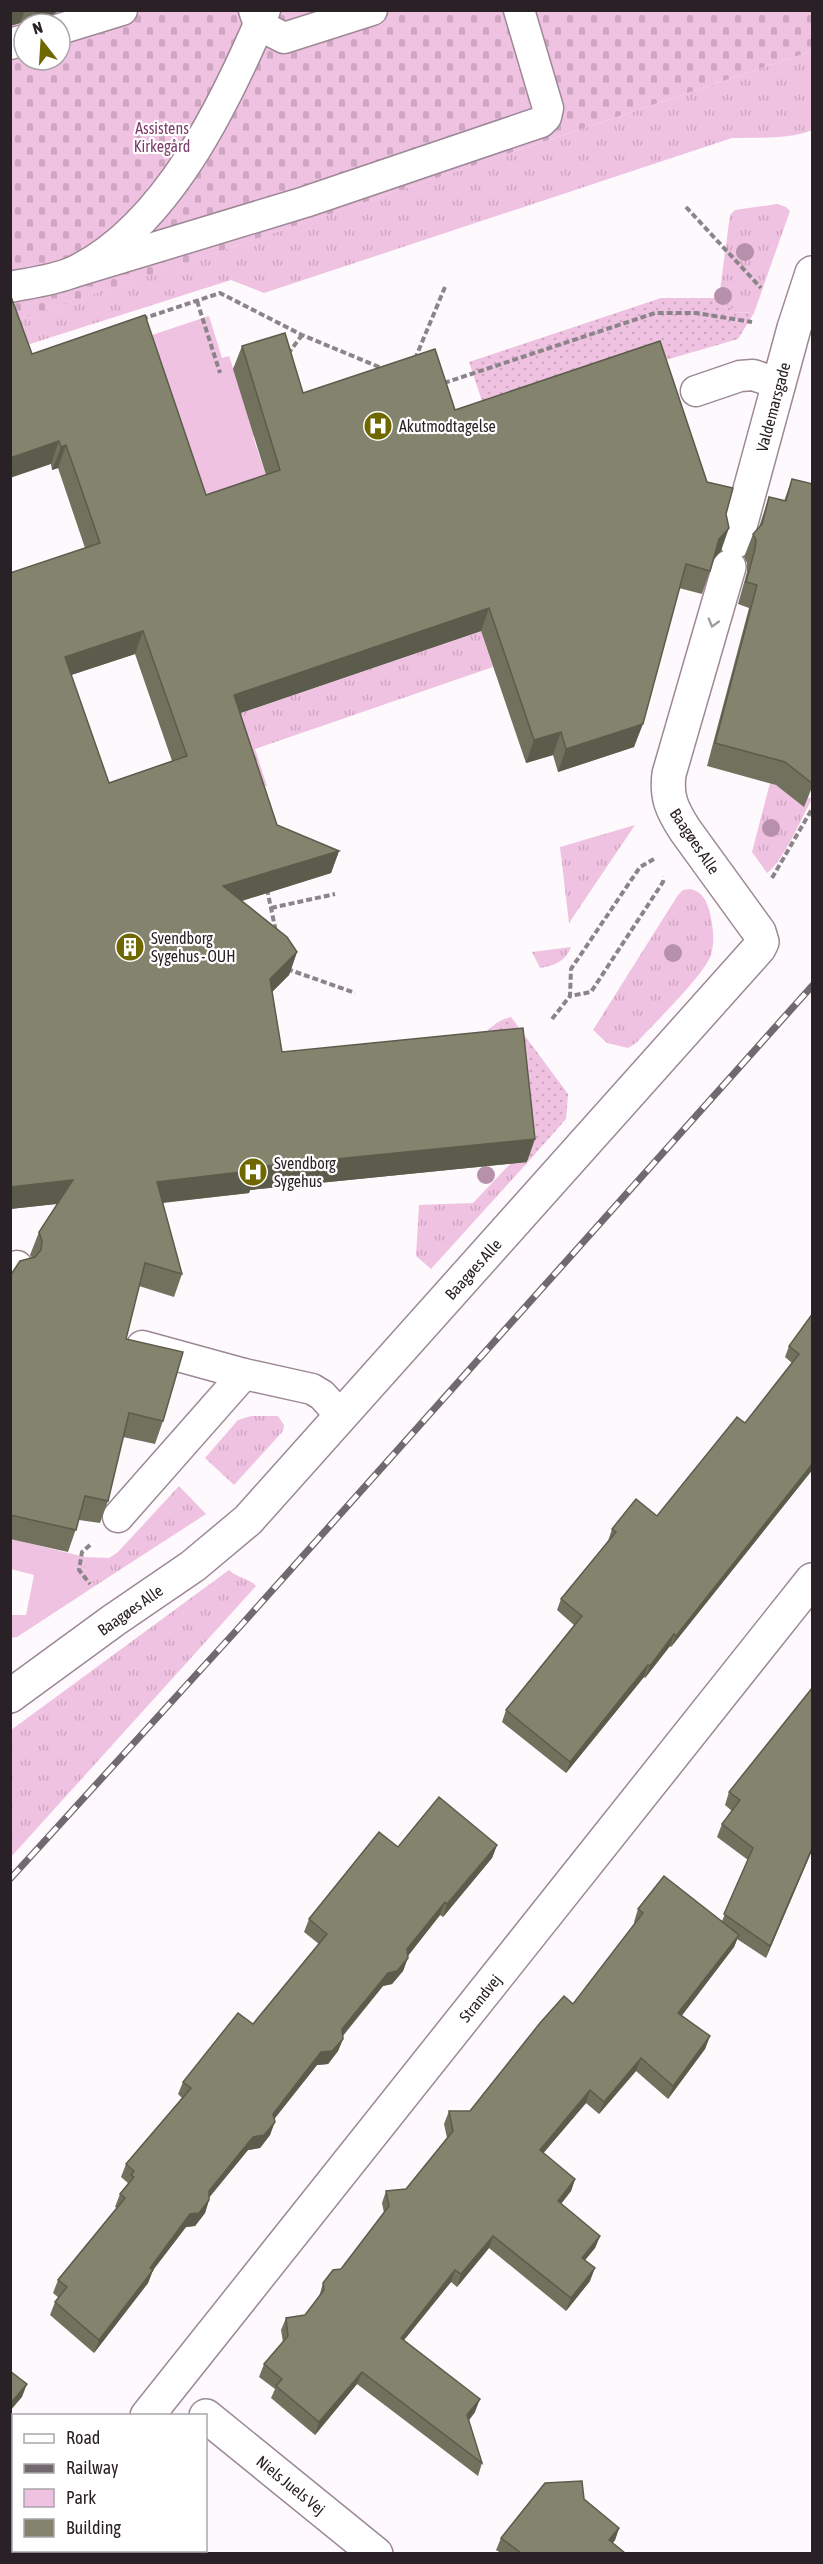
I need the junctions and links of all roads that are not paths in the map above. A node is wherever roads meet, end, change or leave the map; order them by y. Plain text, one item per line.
1 (122, 10) edge
2 (372, 10) edge
3 (519, 10) edge
4 (259, 15) edge
5 (72, 25) edge
6 (71, 273) junction
7 (813, 273) edge
8 (10, 286) edge
9 (780, 384) junction
10 (696, 391) dead end
11 (669, 774) joint
12 (142, 1346) edge
13 (244, 1374) junction
14 (341, 1416) junction
15 (118, 1517) dead end
16 (813, 1580) edge
17 (10, 1696) edge
18 (170, 2387) junction
19 (148, 2414) edge
20 (203, 2414) edge
21 (207, 2418) edge
22 (376, 2553) edge

1 - 5 lane
2 - 4 lane
3 - 6 lane
4 - 6 lane
6 - 8 lane
7 - 9 street, Valdemarsgade
9 - 10 lane
9 -> 11 street, Valdemarsgade
11 - 14 street, Baagøes Alle
12 - 13 lane
13 - 14 lane
13 - 15 lane
14 - 17 street, Baagøes Alle
16 - 18 street, Strandvej
18 - 19 street, Strandvej
18 - 20 street, Niels Juels Vej
21 - 22 street, Niels Juels Vej

